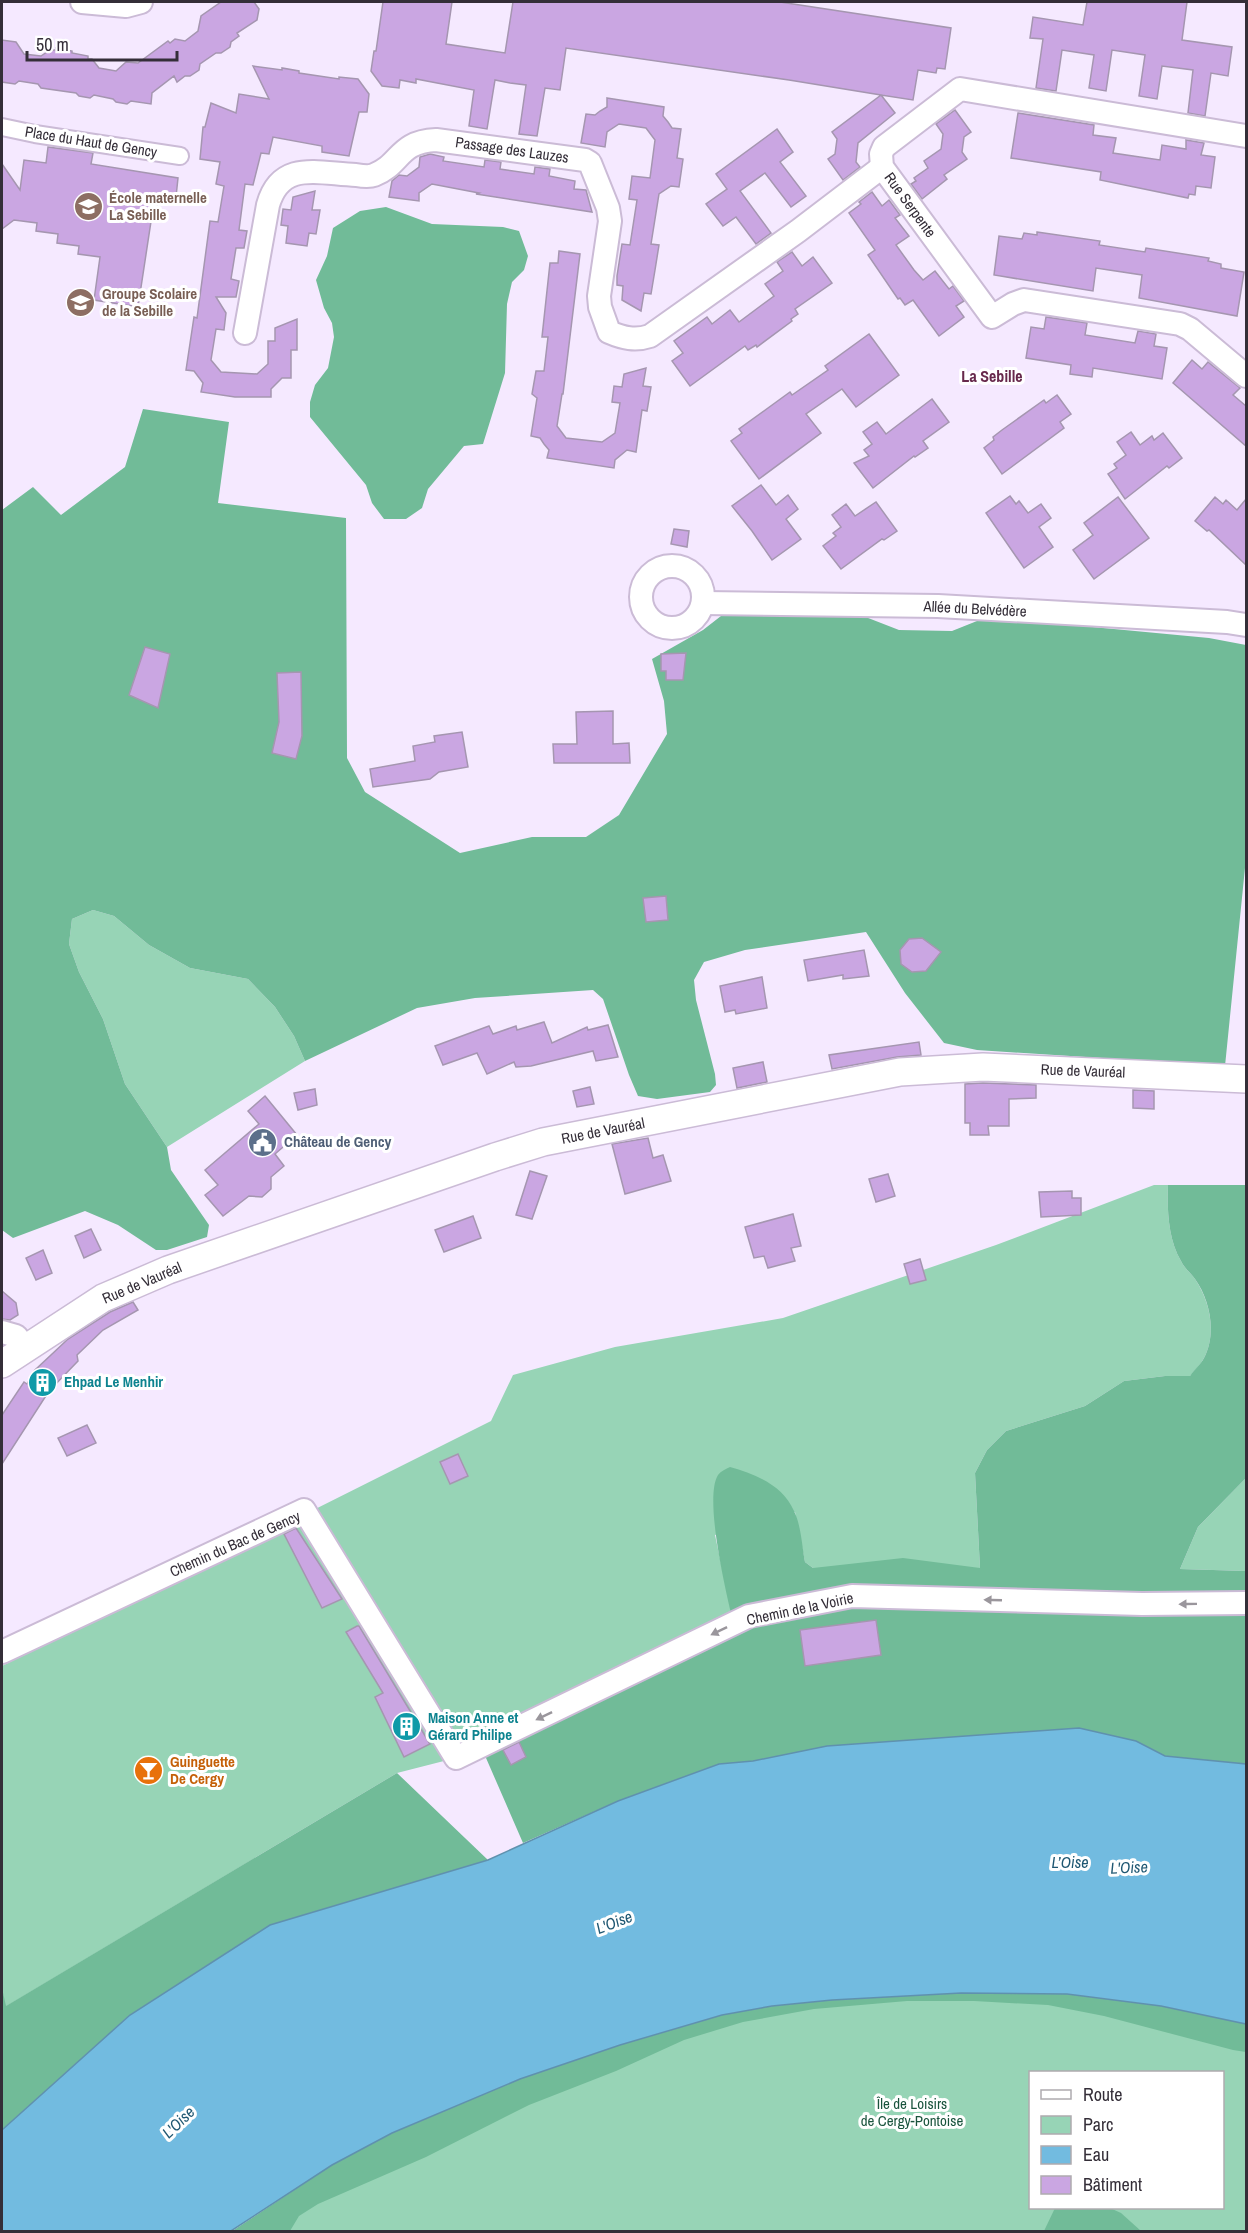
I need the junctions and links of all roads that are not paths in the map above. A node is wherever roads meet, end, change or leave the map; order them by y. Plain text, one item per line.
1 (81, 2) edge
2 (141, 2) edge
3 (2, 127) edge
4 (1246, 136) edge
5 (180, 156) dead end
6 (882, 167) junction
7 (245, 333) dead end
8 (1246, 375) edge
9 (703, 603) dead end
10 (1246, 626) edge
11 (1246, 1079) edge
12 (2, 1332) edge
13 (25, 1347) junction
14 (2, 1364) edge
15 (1246, 1603) edge
16 (2, 1652) edge
17 (456, 1758) joint

1 - 2 street
3 - 5 street, Place du Haut de Gency
4 - 6 street, Rue Serpente
6 - 7 street, Passage des Lauzes
6 - 8 street, Rue Serpente
9 - 10 street, Allée du Belvédère
11 - 13 street, Rue de Vauréal
12 - 13 street
13 - 14 street, Rue de Vauréal
15 -> 17 street, Chemin de la Voirie
16 - 17 street, Chemin du Bac de Gency

